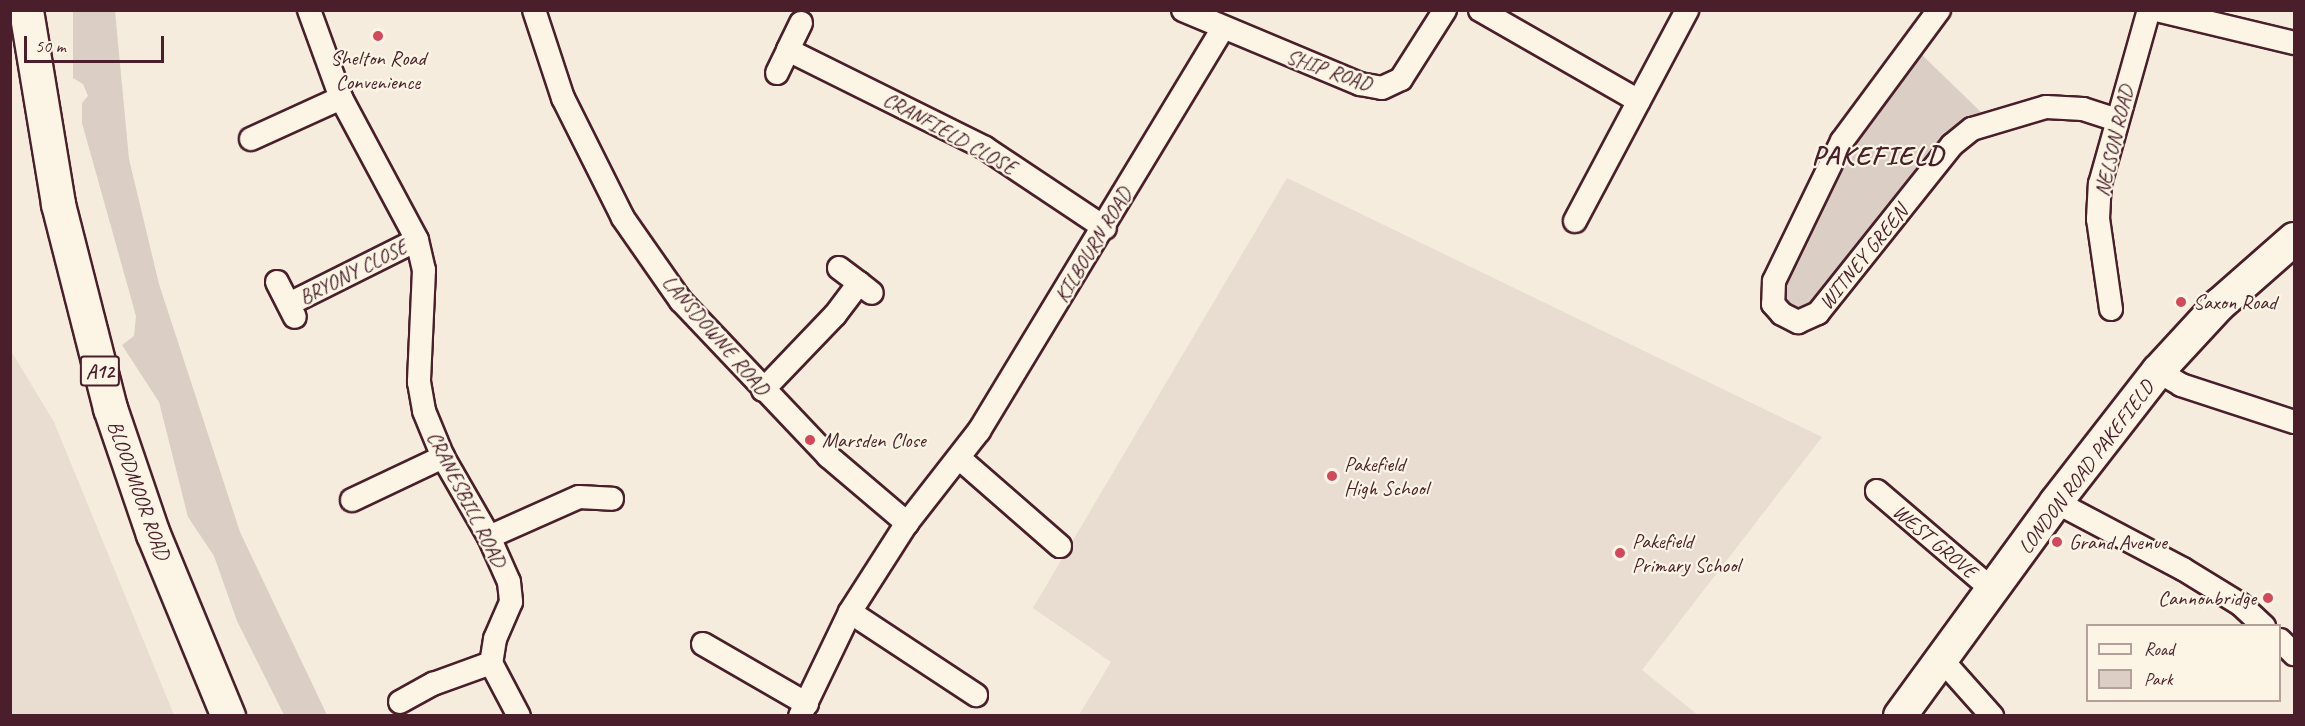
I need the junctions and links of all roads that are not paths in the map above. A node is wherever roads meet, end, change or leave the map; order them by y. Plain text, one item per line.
1 (26, 10) edge
2 (534, 10) edge
3 (1183, 10) edge
4 (1445, 10) edge
5 (1480, 10) edge
6 (1687, 10) edge
7 (1939, 10) edge
8 (2149, 10) edge
9 (2157, 10) edge
10 (315, 12) edge
11 (801, 23) dead end
12 (1222, 30) junction
13 (2295, 43) edge
14 (788, 50) junction
15 (777, 73) dead end
16 (341, 98) junction
17 (1639, 101) junction
18 (2116, 120) junction
19 (251, 139) dead end
20 (1575, 220) dead end
21 (1105, 228) junction
22 (2295, 239) edge
23 (417, 240) junction
24 (839, 268) dead end
25 (277, 282) dead end
26 (2111, 309) dead end
27 (2158, 371) junction
28 (763, 390) junction
29 (2295, 422) edge
30 (443, 457) junction
31 (959, 458) junction
32 (1877, 491) dead end
33 (612, 499) dead end
34 (352, 500) dead end
35 (2056, 502) junction
36 (907, 523) junction
37 (489, 537) junction
38 (1060, 546) dead end
39 (1994, 591) junction
40 (850, 612) junction
41 (2262, 624) edge
42 (2281, 641) edge
43 (703, 644) dead end
44 (2295, 654) edge
45 (1943, 661) junction
46 (491, 663) junction
47 (976, 694) dead end
48 (400, 702) dead end
49 (804, 710) edge
50 (228, 716) edge
51 (519, 716) edge
52 (1900, 716) edge
53 (1992, 716) edge

1 - 50 highway, BLOODMOOR ROAD / A12
2 - 28 street, LANSDOWNE ROAD
3 - 12 street, SHIP ROAD
4 - 12 street, SHIP ROAD
5 - 17 street
6 - 17 street
7 - 18 street, WITNEY GREEN
8 - 18 street, NELSON ROAD
9 - 13 street
10 - 16 street, CRANESBILL ROAD
11 - 14 street
12 - 21 street, KILBOURN ROAD
14 - 15 street
14 - 21 street, CRANFIELD CLOSE
16 - 19 street
16 - 23 street, CRANESBILL ROAD
17 - 20 street
18 - 26 street, NELSON ROAD
21 - 31 street, KILBOURN ROAD
22 - 27 main road, LONDON ROAD PAKEFIELD
23 - 25 street, BRYONY CLOSE
23 - 30 street, CRANESBILL ROAD
24 - 28 street
27 - 29 street
27 - 35 main road, LONDON ROAD PAKEFIELD
28 - 36 street, LANSDOWNE ROAD
30 - 34 street
30 - 37 street, CRANESBILL ROAD
31 - 36 street, KILBOURN ROAD
31 - 38 street
32 - 39 street, WEST GROVE
33 - 37 street
35 - 39 main road, LONDON ROAD PAKEFIELD
35 - 41 street
36 - 40 street, KILBOURN ROAD
37 - 46 street, CRANESBILL ROAD
39 - 45 main road, LONDON ROAD PAKEFIELD
40 - 47 street
40 - 49 street, KILBOURN ROAD
42 - 44 street
43 - 49 street
45 - 52 main road, LONDON ROAD PAKEFIELD
45 - 53 street
46 - 48 street
46 - 51 street

